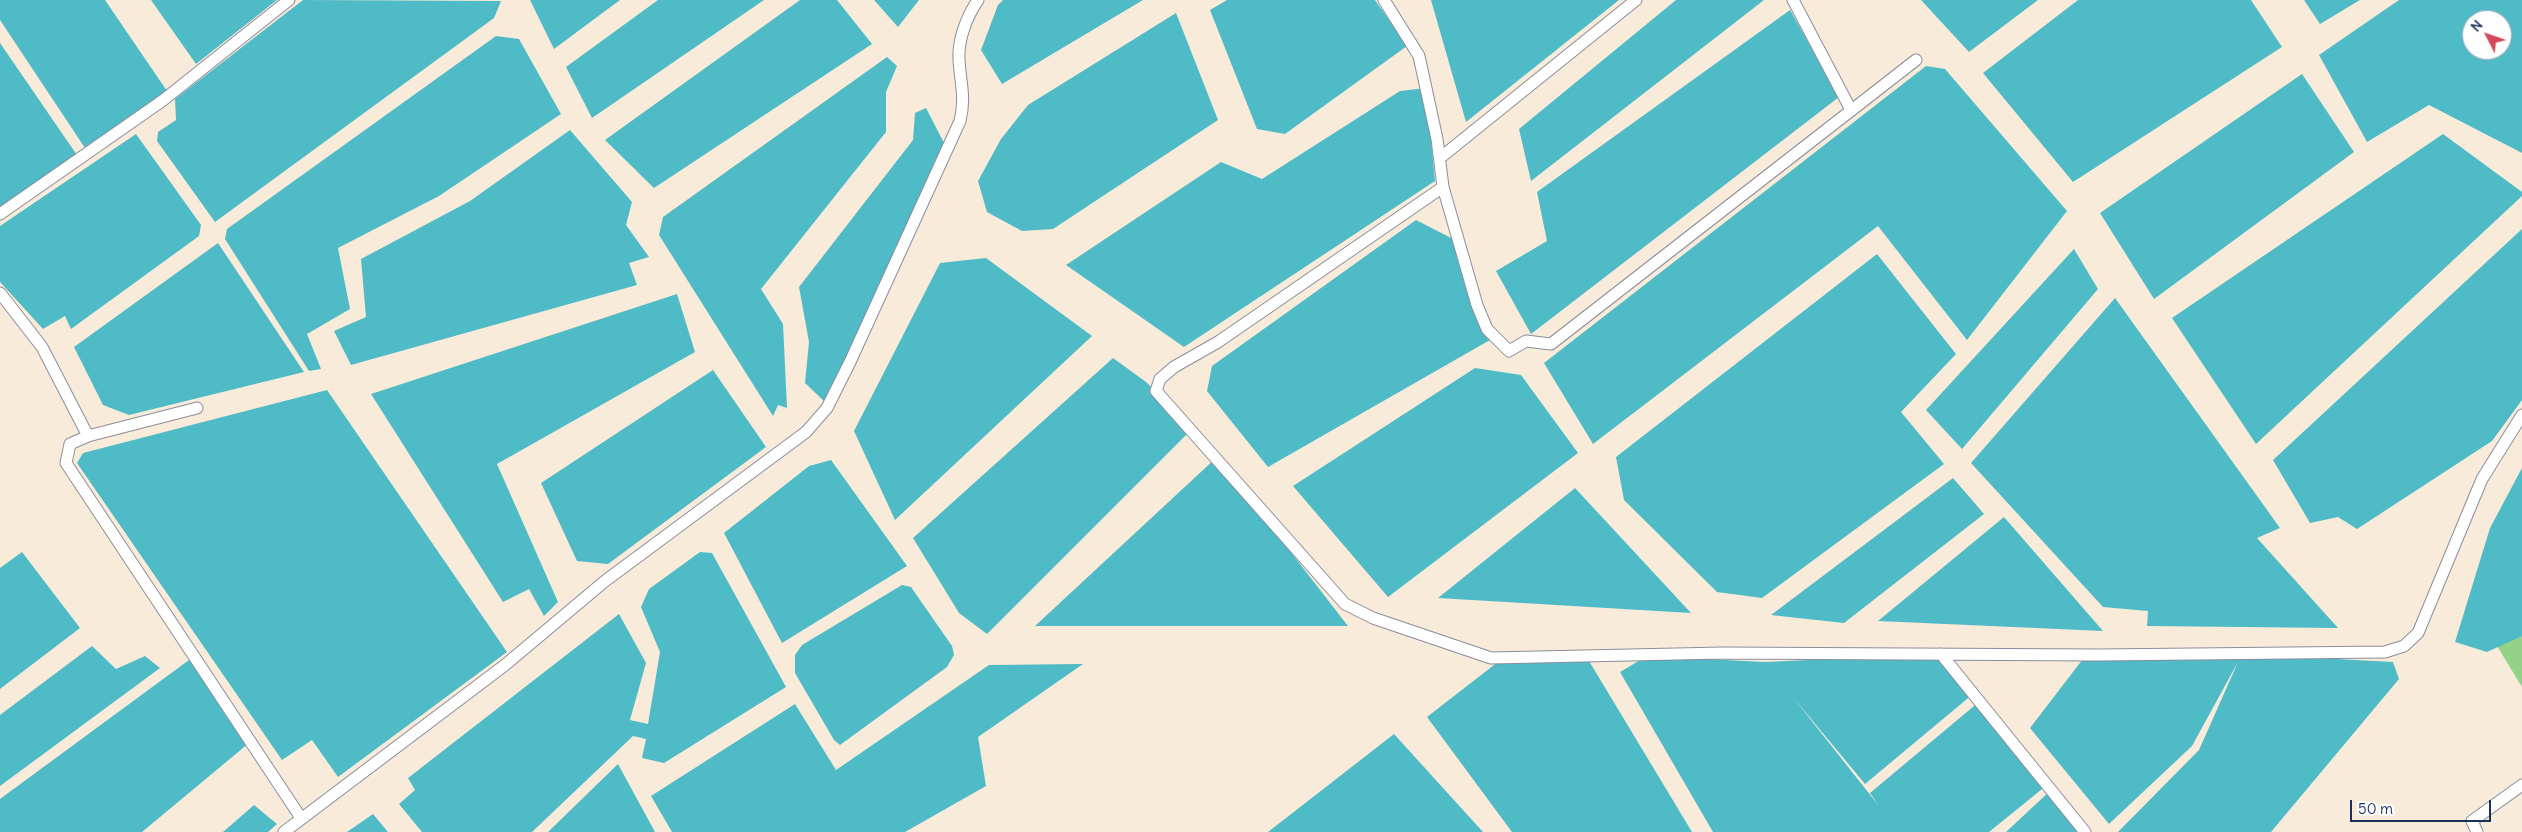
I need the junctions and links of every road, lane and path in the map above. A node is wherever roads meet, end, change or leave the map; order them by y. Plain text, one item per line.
1 (289, 0) edge
2 (978, 0) edge
3 (1384, 0) edge
4 (1636, 0) edge
5 (1793, 0) edge
6 (1916, 60) dead end
7 (1851, 110) junction
8 (1440, 158) junction
9 (1443, 187) junction
10 (0, 214) edge
11 (0, 293) edge
12 (197, 408) dead end
13 (2522, 415) edge
14 (88, 436) junction
15 (1941, 654) junction
16 (2522, 785) edge
17 (301, 818) junction
18 (284, 832) edge
19 (2085, 832) edge
20 (2477, 832) edge

1 - 10 lane
2 - 17 lane
3 - 8 lane
4 - 8 lane
5 - 7 lane
6 - 7 lane
7 - 9 lane
8 - 9 lane
9 - 15 lane
11 - 14 lane
12 - 14 lane
13 - 15 lane
14 - 17 lane
15 - 19 lane
16 - 20 lane
17 - 18 lane

